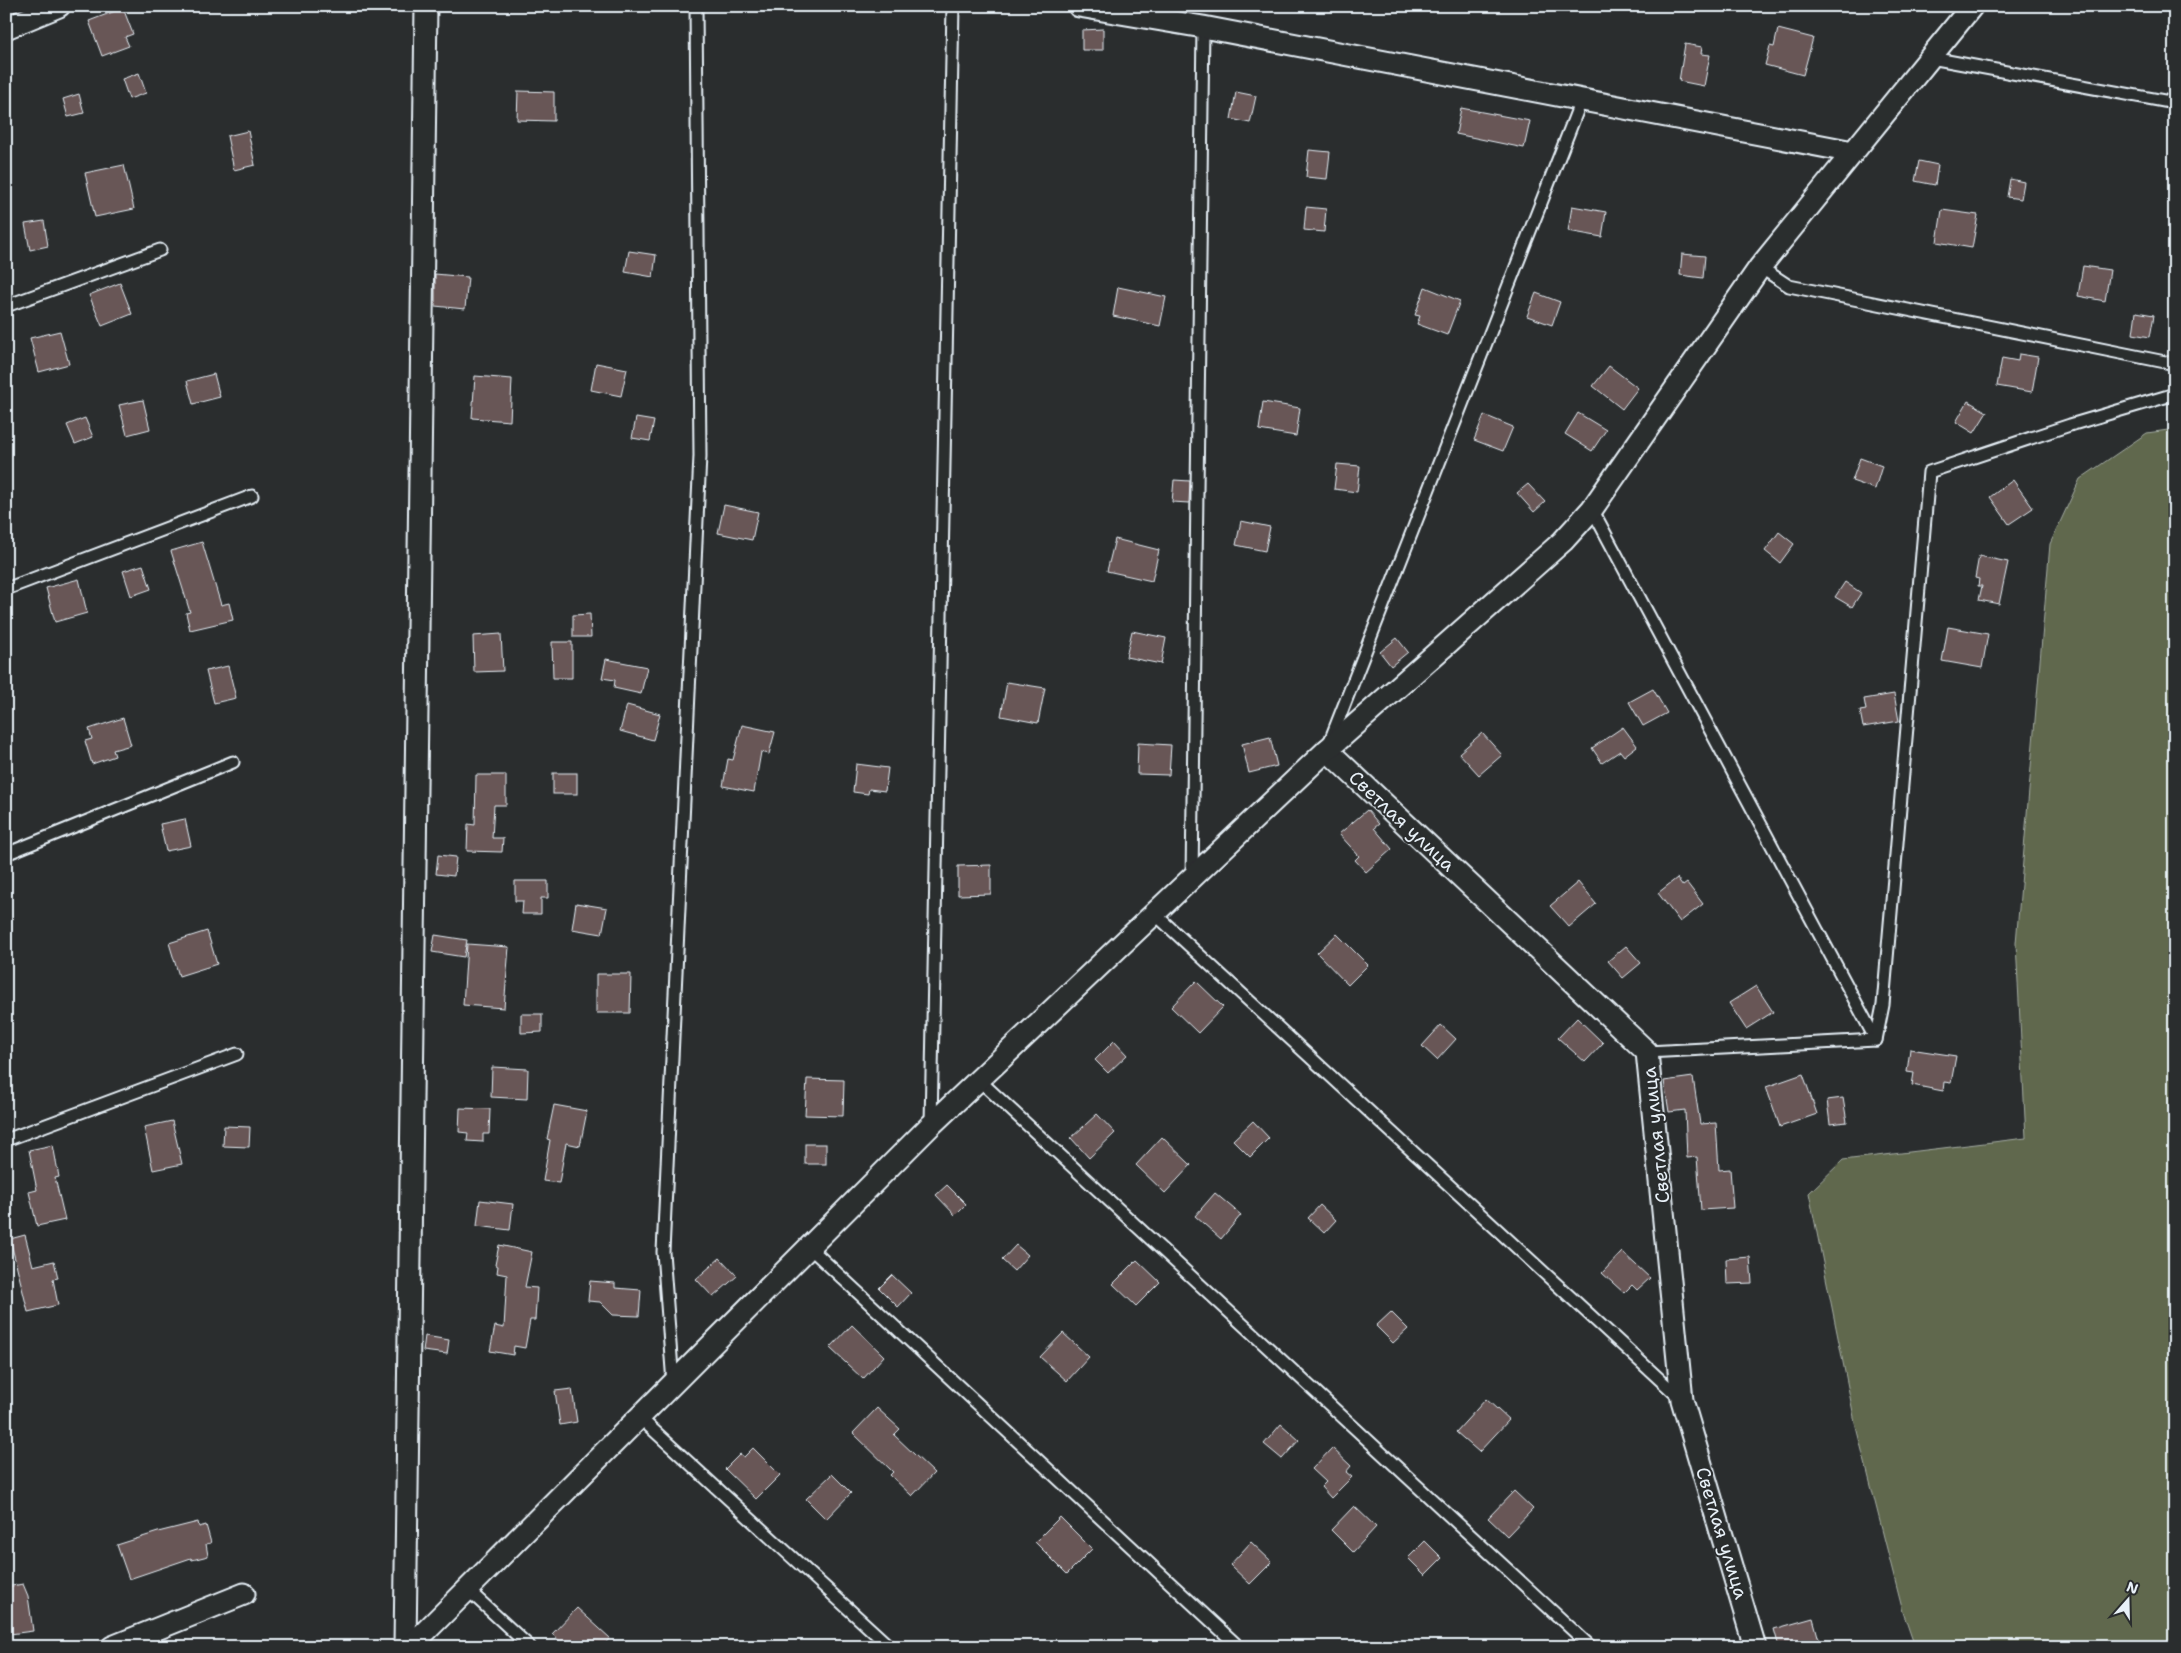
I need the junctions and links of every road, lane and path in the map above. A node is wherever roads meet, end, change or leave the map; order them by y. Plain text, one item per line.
1 (59, 6) edge
2 (426, 6) edge
3 (696, 6) edge
4 (953, 6) edge
5 (1079, 6) edge
6 (1972, 6) edge
7 (1203, 27) junction
8 (6, 28) edge
9 (1930, 58) junction
10 (1581, 100) junction
11 (2175, 102) edge
12 (1853, 152) junction
13 (160, 250) dead end
14 (1760, 267) junction
15 (6, 306) edge
16 (2175, 364) edge
17 (2175, 394) edge
18 (252, 496) dead end
19 (1592, 509) junction
20 (6, 589) edge
21 (1327, 750) junction
22 (234, 762) dead end
23 (6, 854) edge
24 (1192, 879) junction
25 (1155, 914) junction
26 (1876, 1040) junction
27 (1647, 1052) junction
28 (237, 1054) dead end
29 (979, 1080) junction
30 (931, 1125) junction
31 (6, 1140) edge
32 (809, 1248) junction
33 (673, 1384) junction
34 (1682, 1400) junction
35 (638, 1416) junction
36 (467, 1589) junction
37 (244, 1594) dead end
38 (112, 1647) edge
39 (405, 1647) edge
40 (410, 1647) edge
41 (530, 1647) edge
42 (890, 1647) edge
43 (1239, 1647) edge
44 (1591, 1647) edge
45 (1756, 1647) edge

1 - 8 street
2 - 39 street
3 - 33 lane
4 - 30 lane
5 - 7 street
6 - 9 street
7 - 10 street
7 - 24 lane
9 - 11 lane
9 - 12 street
10 - 12 street
10 - 21 lane
12 - 14 street
13 - 15 lane
14 - 16 lane
14 - 19 street
17 - 26 lane
18 - 20 lane
19 - 21 street
19 - 26 lane
21 - 24 street
21 - 27 street, Светлая улица
22 - 23 lane
24 - 25 street
25 - 29 street
25 - 34 lane
26 - 27 lane
27 - 34 street, Светлая улица
28 - 31 lane
29 - 30 street
29 - 44 lane
30 - 32 street
32 - 33 street
32 - 43 lane
33 - 35 street
34 - 45 street, Светлая улица
35 - 36 street
35 - 42 lane
36 - 40 street
36 - 41 lane
37 - 38 street

